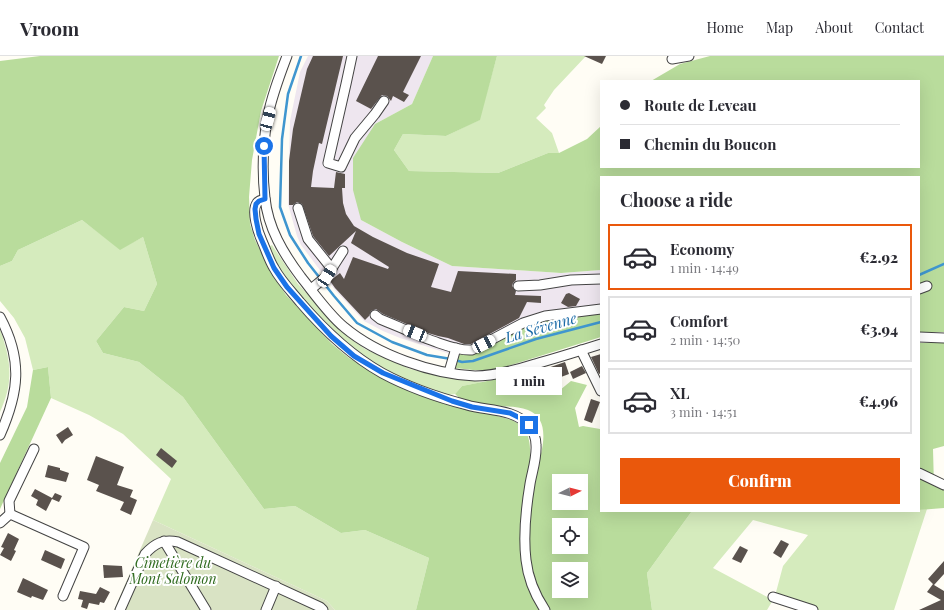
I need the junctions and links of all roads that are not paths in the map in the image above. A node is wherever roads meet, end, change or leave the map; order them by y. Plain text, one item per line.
1 (287, 56) edge
2 (352, 56) edge
3 (689, 56) edge
4 (672, 59) dead end
5 (384, 101) dead end
6 (265, 199) junction
7 (298, 208) dead end
8 (343, 252) dead end
9 (329, 272) junction
10 (600, 279) edge
11 (314, 286) junction
12 (518, 286) dead end
13 (600, 309) edge
14 (375, 315) dead end
15 (0, 317) edge
16 (920, 337) edge
17 (944, 338) edge
18 (600, 344) edge
19 (581, 350) junction
20 (455, 352) junction
21 (450, 370) junction
22 (600, 389) edge
23 (0, 435) edge
24 (34, 449) dead end
25 (920, 474) edge
26 (944, 486) edge
27 (10, 514) junction
28 (0, 523) edge
29 (164, 541) junction
30 (276, 586) junction
31 (63, 596) dead end
32 (773, 597) dead end
33 (122, 609) edge
34 (206, 610) edge
35 (266, 610) edge
36 (323, 610) edge
37 (545, 610) edge
38 (813, 610) edge

1 - 6 street
2 - 5 street
3 - 4 street
6 - 11 street
6 - 37 street
7 - 9 street
8 - 9 street
9 - 11 street
10 - 12 street
11 - 21 street
13 - 20 street
14 - 20 street
15 - 23 street
16 - 17 street
18 - 19 street
19 - 21 street
19 - 22 street
20 - 21 street
24 - 27 street
25 - 26 street
27 - 28 street
27 - 31 street
29 - 30 street
29 - 33 street
29 - 34 street
30 - 35 street
30 - 36 street
32 - 38 street

